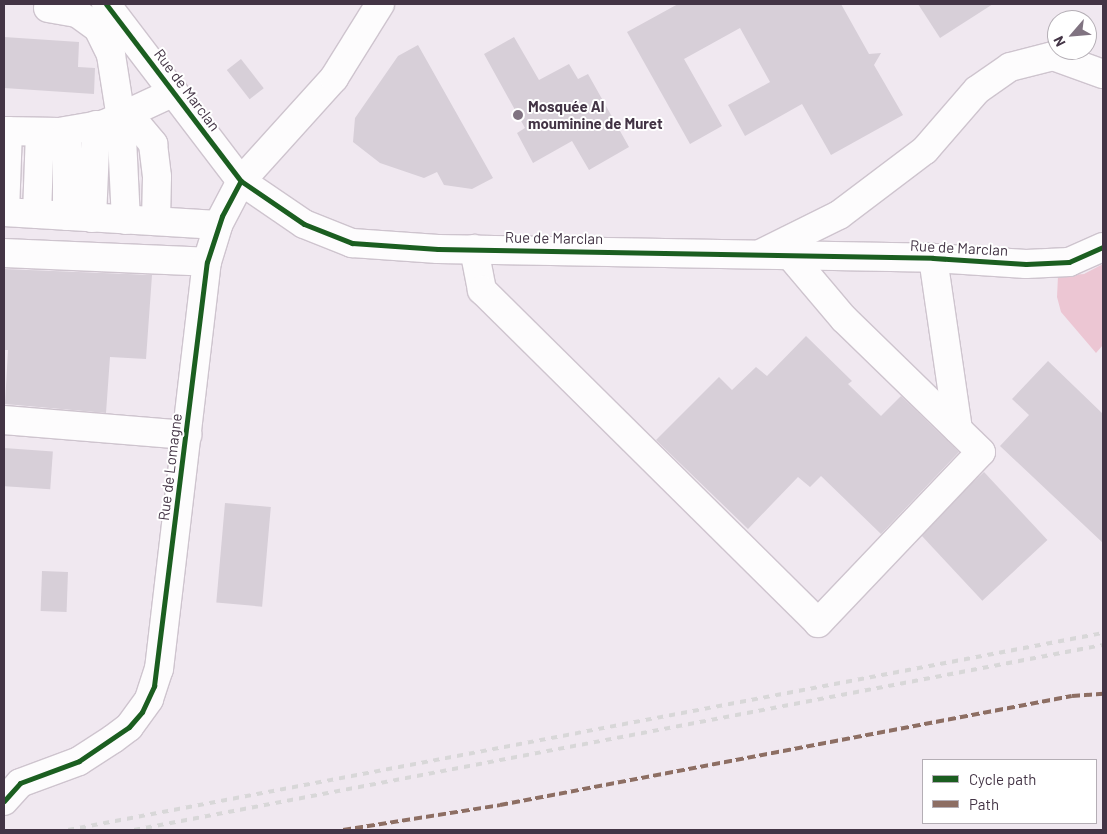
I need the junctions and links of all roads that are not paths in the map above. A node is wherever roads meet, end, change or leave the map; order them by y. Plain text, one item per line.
1 (106, 4) edge
2 (380, 4) edge
3 (48, 8) dead end
4 (1103, 74) edge
5 (174, 92) junction
6 (115, 119) junction
7 (6, 131) edge
8 (67, 131) junction
9 (40, 132) junction
10 (241, 181) junction
11 (4, 212) edge
12 (37, 214) junction
13 (80, 217) junction
14 (126, 220) junction
15 (156, 221) junction
16 (218, 225) junction
17 (1103, 247) edge
18 (474, 249) junction
19 (4, 253) edge
20 (758, 254) junction
21 (790, 255) junction
22 (933, 258) junction
23 (207, 262) junction
24 (4, 420) edge
25 (958, 428) junction
26 (187, 435) junction
27 (4, 801) edge

1 - 5 street, Rue de Marclan
2 - 10 street, Rue de Lomagne
3 - 6 street
4 - 20 street, Rue de Marclan
5 - 6 street
5 - 10 street, Rue de Marclan
6 - 8 street
6 - 13 street
6 - 14 street
6 - 15 street
7 - 9 street
7 - 11 street
8 - 9 street
8 - 13 street
9 - 12 street
10 - 16 street, Rue de Lomagne
10 - 18 street, Rue de Marclan
11 - 12 street
12 - 13 street
13 - 14 street
14 - 15 street
15 - 16 street
16 - 23 street, Rue de Lomagne
17 - 22 street, Rue de Marclan
18 - 20 street, Rue de Marclan
18 - 25 street
19 - 23 street
20 - 21 street, Rue de Marclan
21 - 22 street, Rue de Marclan
21 - 25 street
22 - 25 street
23 - 26 street, Rue de Lomagne
24 - 26 street
26 - 27 street, Rue de Lomagne

